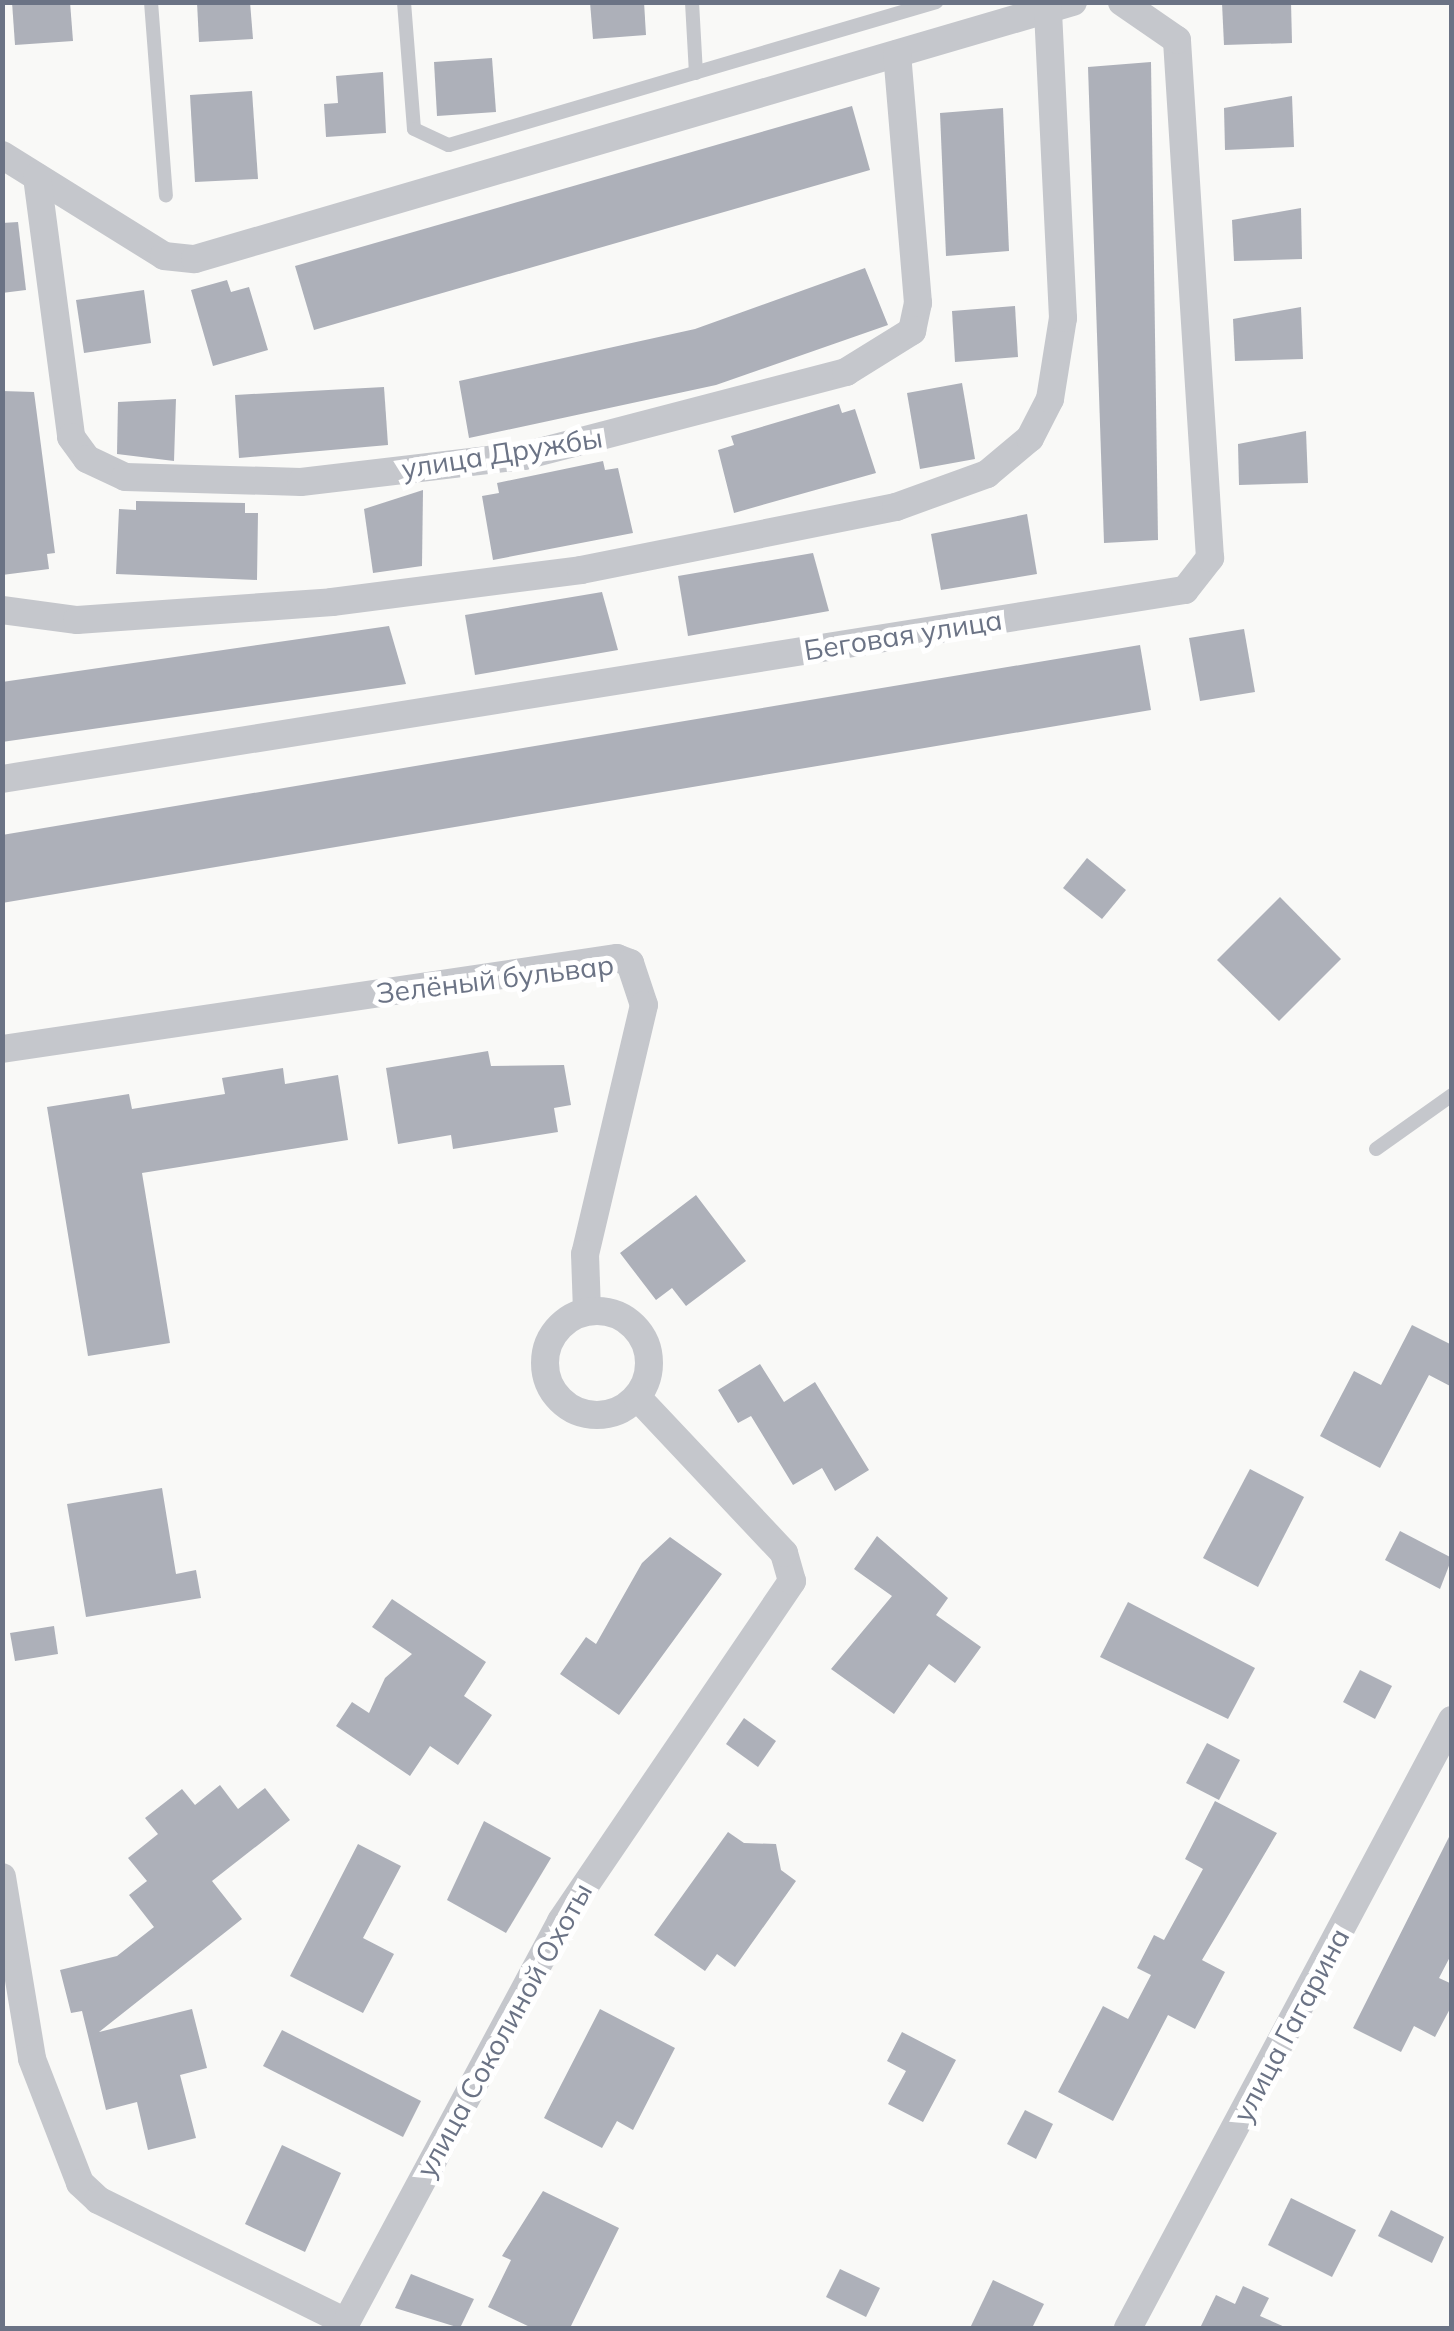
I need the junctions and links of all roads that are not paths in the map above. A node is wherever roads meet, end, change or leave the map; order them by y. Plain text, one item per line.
1 (151, 2) edge
2 (404, 2) edge
3 (692, 2) edge
4 (936, 2) edge
5 (1122, 2) edge
6 (1061, 6) edge
7 (897, 54) junction
8 (696, 72) junction
9 (2, 155) edge
10 (38, 177) junction
11 (166, 195) dead end
12 (2, 610) edge
13 (2, 779) edge
14 (2, 1049) edge
15 (1452, 1095) edge
16 (1376, 1149) dead end
17 (587, 1312) junction
18 (638, 1397) junction
19 (1452, 1720) edge
20 (2, 1877) edge
21 (344, 2326) edge
22 (1128, 2328) edge

1 - 11 lane
2 - 8 lane
3 - 8 lane
4 - 8 lane
5 - 13 street, Беговая улица
6 - 7 street
6 - 12 street
7 - 10 street
7 - 10 street, улица Дружбы
9 - 10 street
14 - 17 street, Зелёный бульвар
15 - 16 lane
17 - 18 street
17 - 18 street
18 - 21 street, улица Соколиной Охоты
19 - 22 street, улица Гагарина
20 - 21 street

